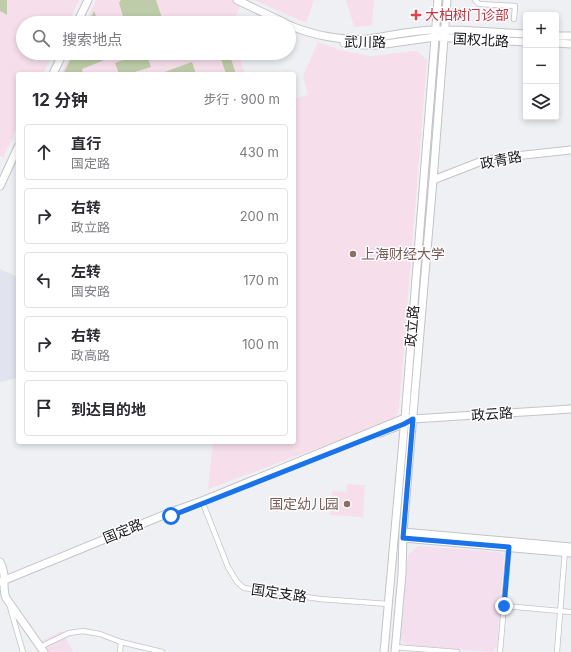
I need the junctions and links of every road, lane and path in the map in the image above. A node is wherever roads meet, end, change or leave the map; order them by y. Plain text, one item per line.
1 (88, 0) edge
2 (237, 0) edge
3 (438, 0) edge
4 (447, 0) edge
5 (475, 0) edge
6 (80, 16) edge
7 (271, 16) edge
8 (514, 19) dead end
9 (296, 28) edge
10 (435, 34) junction
11 (445, 34) junction
12 (523, 34) edge
13 (559, 36) edge
14 (571, 36) edge
15 (523, 42) edge
16 (559, 43) edge
17 (571, 44) edge
18 (60, 60) edge
19 (54, 72) edge
20 (571, 150) edge
21 (16, 151) edge
22 (433, 180) junction
23 (0, 186) edge
24 (571, 409) edge
25 (413, 419) junction
26 (405, 421) junction
27 (203, 502) junction
28 (403, 535) junction
29 (509, 544) junction
30 (568, 549) edge
31 (0, 562) edge
32 (2, 583) edge
33 (388, 604) junction
34 (10, 605) junction
35 (504, 606) junction
36 (561, 611) junction
37 (571, 612) edge
38 (121, 642) junction
39 (42, 649) edge
40 (395, 649) edge
41 (23, 652) edge
42 (120, 652) edge
43 (162, 652) edge
44 (384, 652) edge
45 (457, 652) edge
46 (500, 652) edge
47 (557, 652) edge

1 - 6 main road
2 - 7 main road
3 - 10 main road, 政立路
4 - 11 main road, 政立路
5 - 8 street
9 - 10 main road, 国权北路
10 - 11 main road, 国权北路
10 - 26 main road, 政立路
11 - 12 main road, 国权北路
11 - 15 main road, 国权北路
11 - 22 main road, 政立路
13 - 14 main road
16 - 17 main road
18 - 19 main road
20 - 22 main road, 政青路
21 - 23 main road
22 - 25 main road, 政立路
24 - 25 main road, 政云路
25 - 26 main road, 国定路
25 - 28 main road, 政立路
26 - 27 main road, 国定路
26 - 33 main road, 政立路
27 - 32 main road, 国定路
27 - 33 street, 国定支路
28 - 29 main road
28 - 40 main road, 政立路
29 - 30 main road
29 - 35 street
30 - 36 street
31 - 32 main road
32 - 34 main road
33 - 44 main road, 政立路
34 - 39 main road
34 - 41 street
35 - 36 street
35 - 46 street
36 - 37 street
36 - 47 street
38 - 39 street
38 - 42 street
38 - 43 street
40 - 45 street

